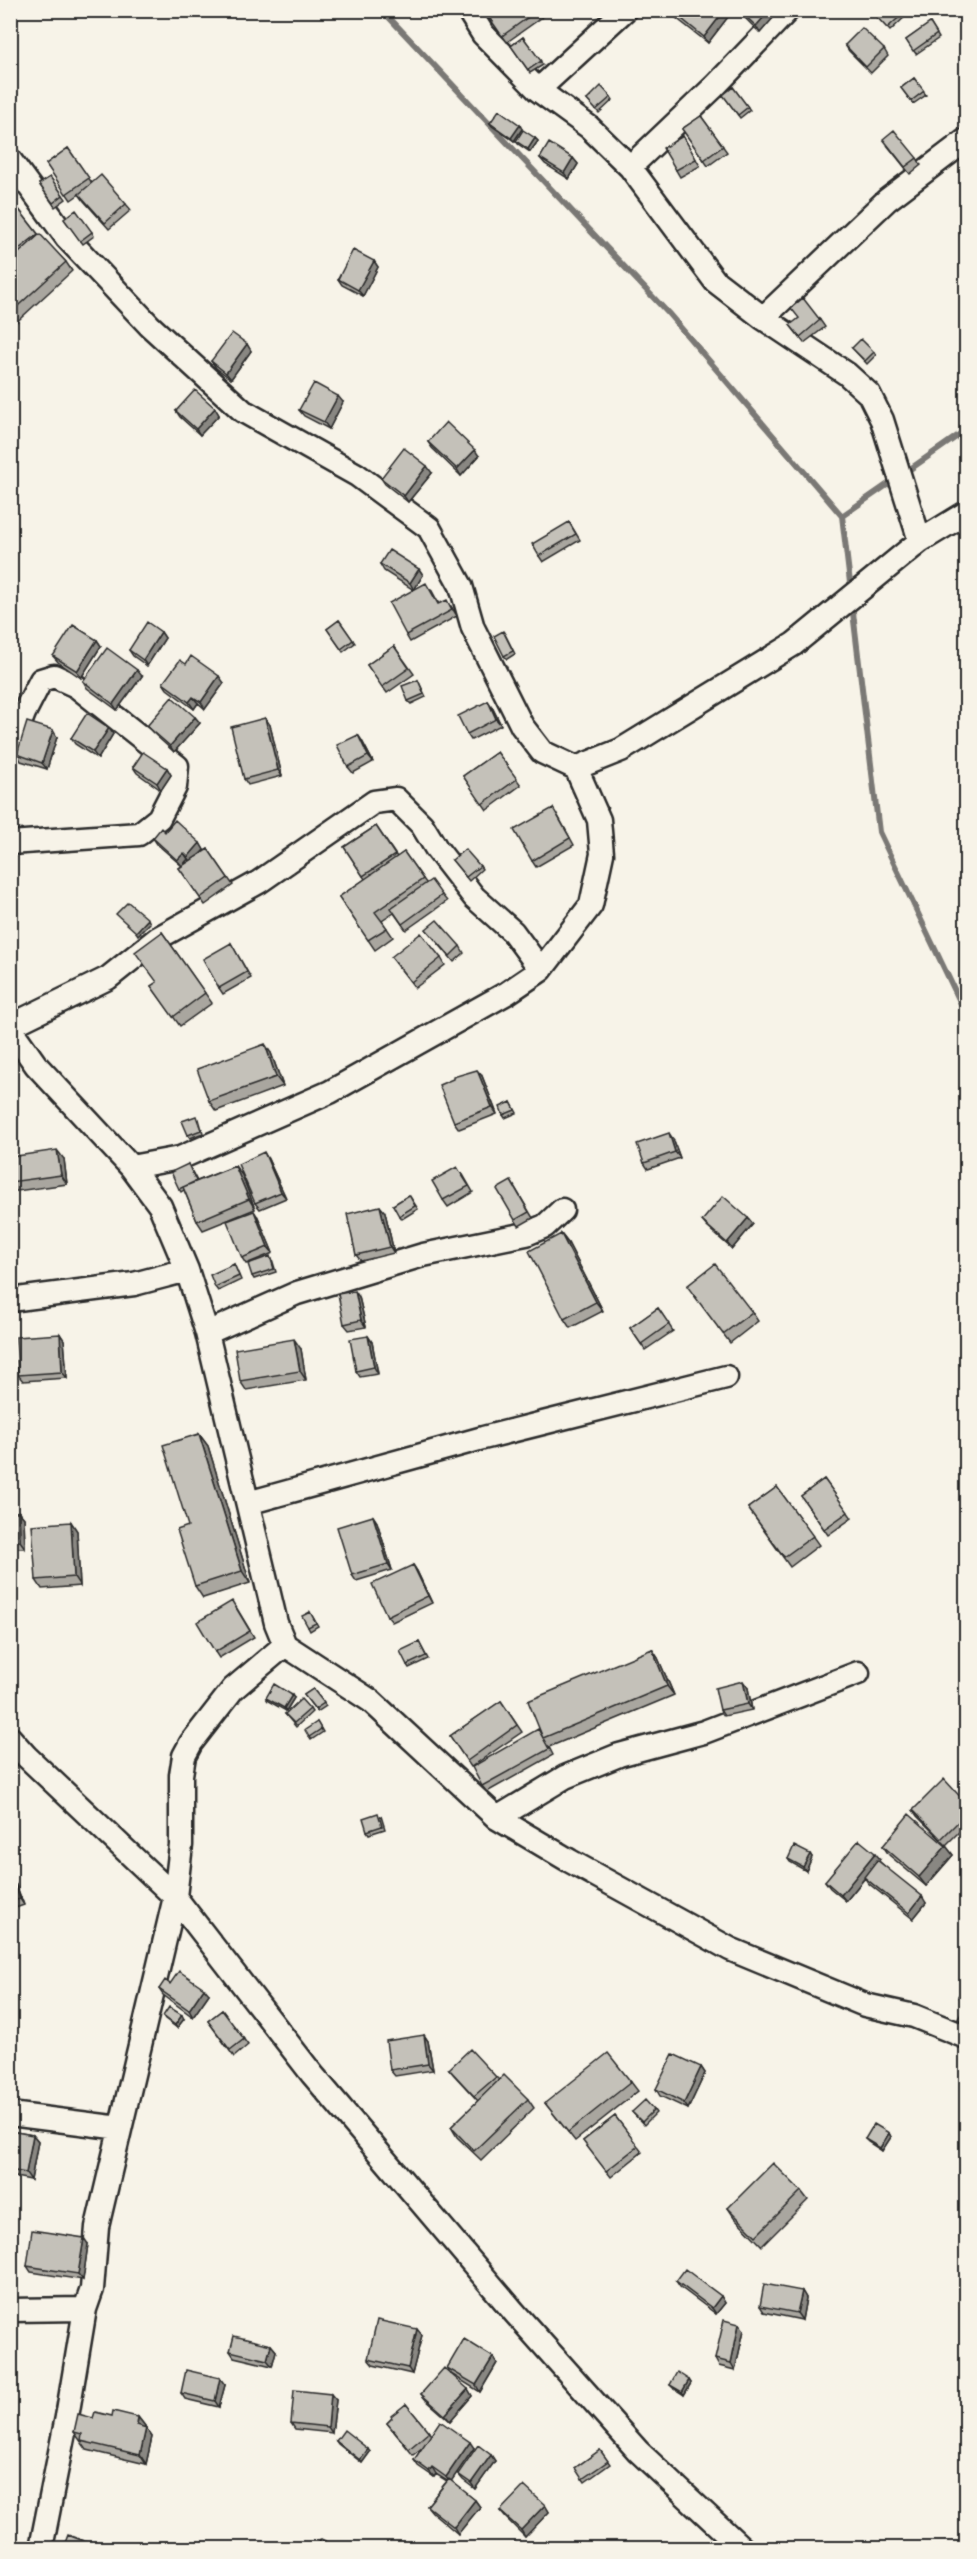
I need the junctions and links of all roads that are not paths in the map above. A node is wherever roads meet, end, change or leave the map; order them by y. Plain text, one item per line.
1 (468, 10) edge
2 (625, 10) edge
3 (788, 10) edge
4 (538, 90) junction
5 (966, 140) edge
6 (12, 165) edge
7 (630, 167) junction
8 (763, 318) junction
9 (966, 513) edge
10 (920, 541) junction
11 (10, 749) edge
12 (576, 768) junction
13 (10, 843) edge
14 (541, 970) junction
15 (10, 1027) edge
16 (131, 1167) junction
17 (562, 1210) dead end
18 (187, 1270) junction
19 (10, 1300) edge
20 (207, 1333) junction
21 (726, 1377) dead end
22 (248, 1503) junction
23 (285, 1645) junction
24 (858, 1673) dead end
25 (10, 1738) edge
26 (497, 1818) junction
27 (175, 1898) junction
28 (966, 2037) edge
29 (10, 2114) edge
30 (120, 2128) junction
31 (85, 2309) junction
32 (10, 2310) edge
33 (41, 2548) edge
34 (742, 2548) edge

1 - 4 street
2 - 4 street
3 - 7 street
4 - 7 street
5 - 8 street
6 - 12 street
7 - 8 street
8 - 10 street
9 - 10 street
10 - 12 street
11 - 13 street
12 - 14 street
14 - 15 street
14 - 16 street
15 - 16 street
16 - 18 street
17 - 20 street
18 - 19 street
18 - 20 street
20 - 22 street
21 - 22 street
22 - 23 street
23 - 26 street
23 - 27 street
24 - 26 street
25 - 27 street
26 - 28 street
27 - 30 street
27 - 34 street
29 - 30 street
30 - 31 street
31 - 32 street
31 - 33 street

